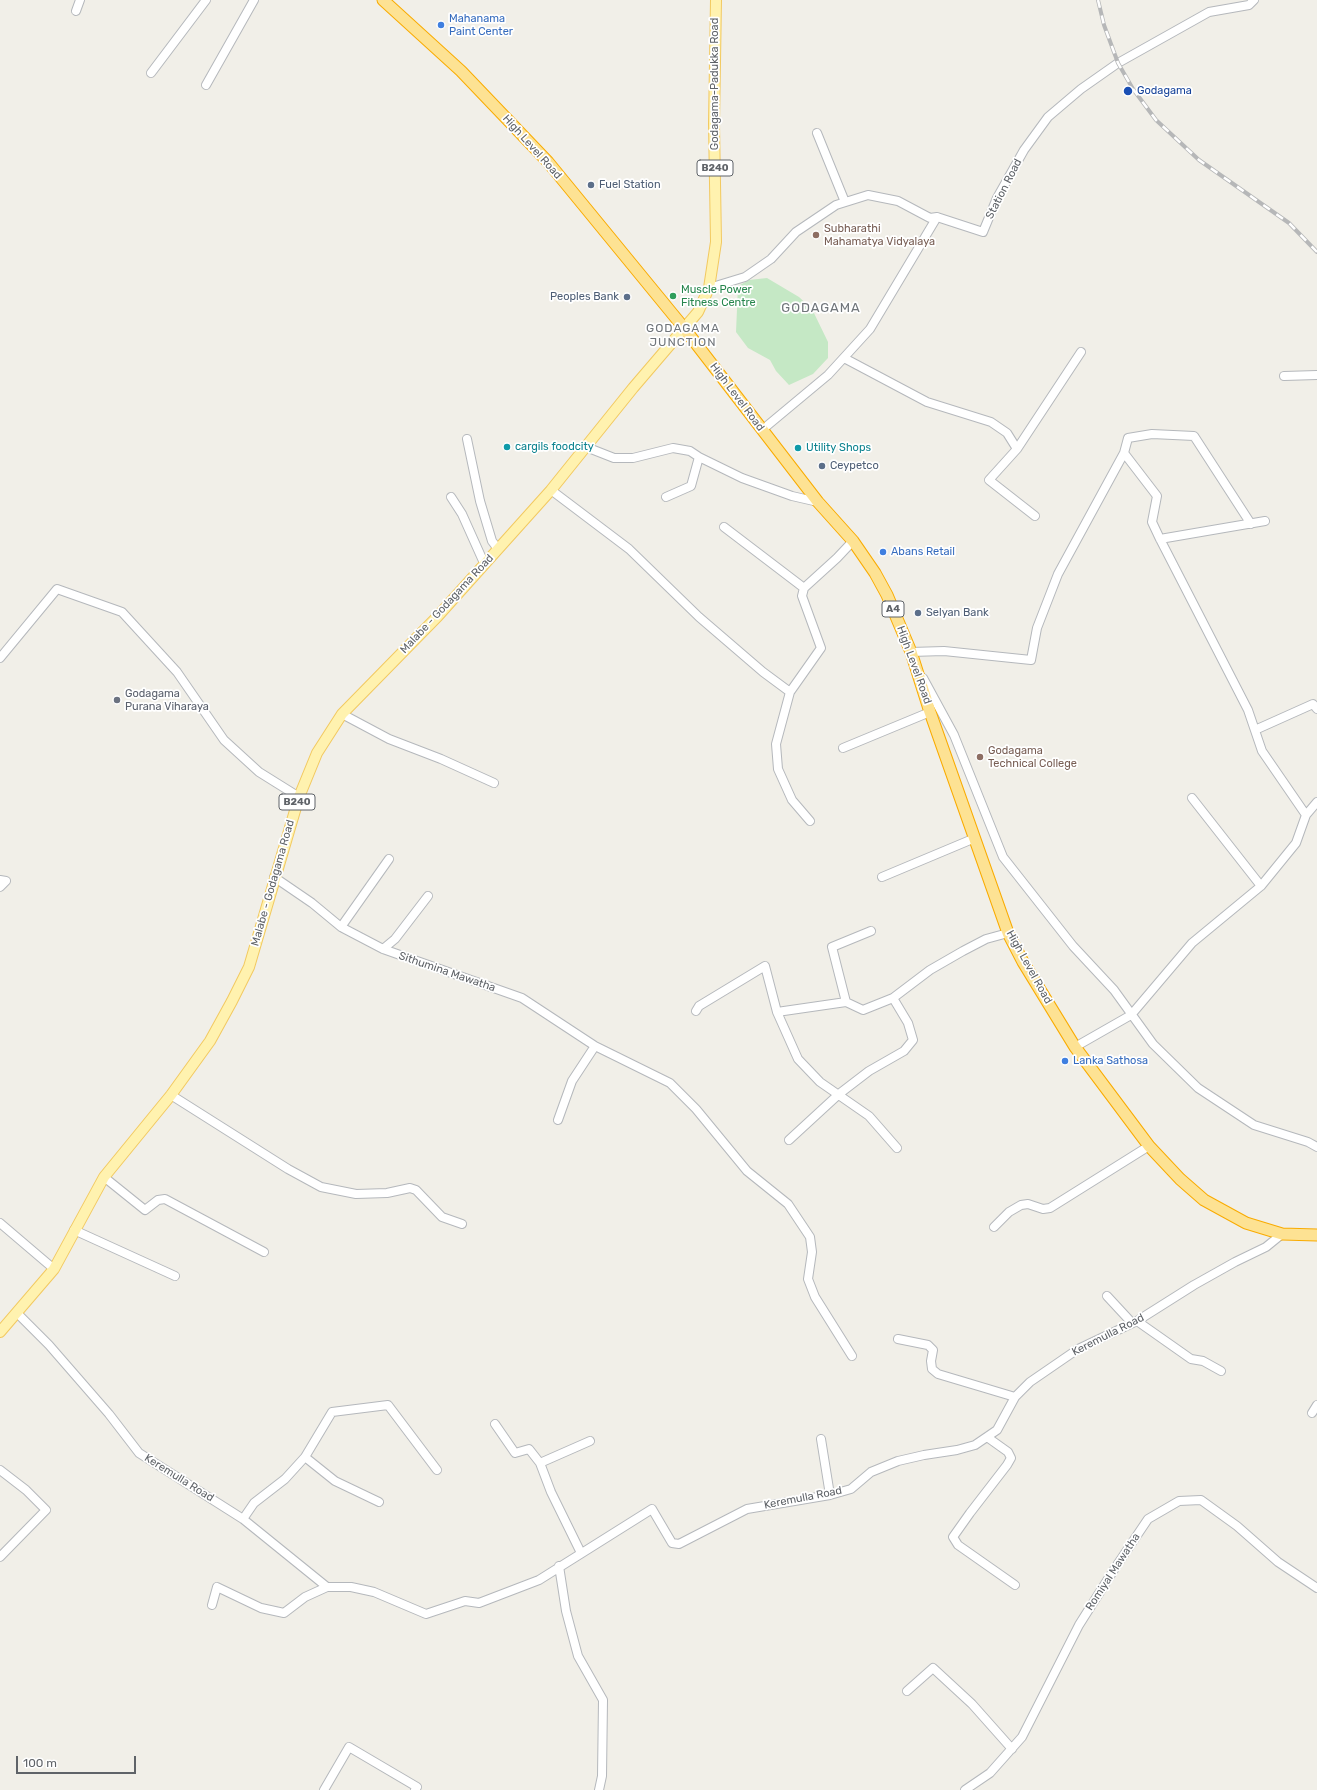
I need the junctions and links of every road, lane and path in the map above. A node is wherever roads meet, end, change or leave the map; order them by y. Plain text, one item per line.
1 (80, 0) edge
2 (206, 0) edge
3 (254, 0) edge
4 (383, 0) edge
5 (716, 0) edge
6 (1254, 0) edge
7 (76, 12) dead end
8 (151, 73) dead end
9 (206, 85) dead end
10 (817, 133) dead end
11 (845, 202) junction
12 (937, 218) junction
13 (708, 288) junction
14 (684, 328) junction
15 (1081, 352) dead end
16 (844, 358) junction
17 (1317, 375) edge
18 (1284, 376) dead end
19 (762, 430) junction
20 (466, 439) dead end
21 (586, 447) junction
22 (1017, 449) junction
23 (1124, 453) junction
24 (700, 458) junction
25 (551, 490) junction
26 (451, 497) dead end
27 (666, 497) dead end
28 (818, 502) junction
29 (1035, 516) dead end
30 (1265, 521) dead end
31 (1251, 524) junction
32 (724, 527) dead end
33 (1160, 538) junction
34 (853, 541) junction
35 (498, 549) junction
36 (484, 563) junction
37 (804, 588) junction
38 (911, 652) junction
39 (0, 658) edge
40 (916, 665) junction
41 (790, 692) junction
42 (1317, 705) edge
43 (930, 712) junction
44 (342, 714) junction
45 (1255, 730) junction
46 (843, 748) dead end
47 (494, 783) dead end
48 (299, 797) junction
49 (1192, 798) dead end
50 (1317, 802) edge
51 (1306, 815) junction
52 (810, 821) dead end
53 (975, 838) junction
54 (389, 859) dead end
55 (274, 877) junction
56 (882, 877) dead end
57 (0, 880) edge
58 (1261, 886) junction
59 (0, 887) edge
60 (428, 896) dead end
61 (341, 927) junction
62 (871, 931) dead end
63 (1008, 933) junction
64 (383, 949) junction
65 (892, 998) junction
66 (846, 1002) junction
67 (696, 1011) dead end
68 (777, 1012) junction
69 (1130, 1015) junction
70 (595, 1046) junction
71 (1075, 1047) junction
72 (839, 1094) junction
73 (171, 1095) junction
74 (558, 1120) dead end
75 (789, 1140) dead end
76 (1149, 1146) junction
77 (1317, 1147) edge
78 (897, 1148) dead end
79 (104, 1177) junction
80 (0, 1223) edge
81 (462, 1224) dead end
82 (994, 1227) dead end
83 (74, 1230) junction
84 (1282, 1234) junction
85 (1317, 1235) edge
86 (264, 1252) dead end
87 (54, 1269) junction
88 (175, 1276) dead end
89 (1107, 1296) dead end
90 (18, 1314) junction
91 (1135, 1322) junction
92 (0, 1332) edge
93 (898, 1339) dead end
94 (852, 1356) dead end
95 (1221, 1371) dead end
96 (1015, 1397) junction
97 (1317, 1405) edge
98 (1312, 1413) dead end
99 (495, 1424) dead end
100 (987, 1437) junction
101 (820, 1439) dead end
102 (590, 1441) dead end
103 (305, 1458) junction
104 (540, 1463) junction
105 (0, 1470) edge
106 (436, 1470) dead end
107 (830, 1495) junction
108 (379, 1502) dead end
109 (243, 1519) junction
110 (581, 1553) junction
111 (0, 1557) edge
112 (559, 1566) junction
113 (1015, 1585) dead end
114 (327, 1587) junction
115 (1317, 1588) edge
116 (212, 1605) dead end
117 (907, 1691) dead end
118 (1012, 1748) junction
119 (324, 1790) edge
120 (415, 1790) edge
121 (599, 1790) edge
122 (965, 1790) edge

1 - 7 street
2 - 8 street
3 - 9 street
4 - 14 highway, High Level Road / A4
5 - 13 main road, Godagama-Padukka Road / B240
6 - 12 street, Station Road
10 - 11 street
11 - 12 street
11 - 13 street
12 - 16 street
13 - 14 main road, Godagama-Padukka Road / B240
14 - 19 highway, High Level Road / A4
14 - 21 main road, Malabe - Godagama Road / B240
15 - 22 street
16 - 19 street
16 - 22 street
17 - 18 street
19 - 28 highway, High Level Road / A4
20 - 35 street
21 - 24 street
21 - 25 main road, Malabe - Godagama Road / B240
22 - 29 street
23 - 31 street
23 - 33 street
23 - 38 street
24 - 27 street
24 - 28 street
25 - 35 main road, Malabe - Godagama Road / B240
25 - 41 street
26 - 36 street
28 - 34 highway, High Level Road / A4
30 - 31 street
31 - 33 street
32 - 37 street
33 - 45 street
34 - 37 street
34 - 38 highway, High Level Road / A4
35 - 36 main road, Malabe - Godagama Road / B240
36 - 44 main road, Malabe - Godagama Road / B240
37 - 41 street
38 - 40 highway, High Level Road / A4
39 - 48 street
40 - 43 highway, High Level Road / A4
40 - 69 street
41 - 52 street
42 - 45 street
43 - 46 street
43 - 53 highway, High Level Road / A4
44 - 47 street
44 - 48 main road, Malabe - Godagama Road / B240
45 - 51 street
48 - 55 main road, Malabe - Godagama Road / B240
49 - 58 street
50 - 51 street
51 - 58 street
53 - 56 street
53 - 63 highway, High Level Road / A4
54 - 61 street
55 - 61 street, Sithumina Mawatha
55 - 73 main road, Malabe - Godagama Road / B240
57 - 59 street
58 - 69 street
60 - 64 street
61 - 64 street, Sithumina Mawatha
62 - 66 street
63 - 65 street
63 - 71 highway, High Level Road / A4
64 - 70 street, Sithumina Mawatha
65 - 66 street
65 - 72 street
66 - 68 street
67 - 68 street
68 - 72 street
69 - 71 street
69 - 77 street
70 - 74 street
70 - 94 street, Sithumina Mawatha
71 - 76 highway, High Level Road / A4
72 - 75 street
72 - 78 street
73 - 79 main road, Malabe - Godagama Road / B240
73 - 81 street
76 - 82 street
76 - 84 highway, High Level Road / A4
79 - 83 main road, Malabe - Godagama Road / B240
79 - 86 street
80 - 87 street
83 - 87 main road, Malabe - Godagama Road / B240
83 - 88 street
84 - 85 highway, High Level Road / A4
84 - 91 street, Keremulla Road
87 - 90 main road, Malabe - Godagama Road / B240
89 - 91 street
90 - 92 main road, Malabe - Godagama Road / B240
90 - 109 street, Keremulla Road
91 - 95 street
91 - 96 street, Keremulla Road
93 - 96 street
96 - 100 street, Keremulla Road
97 - 98 street
99 - 104 street
100 - 107 street, Keremulla Road
100 - 113 street
101 - 107 street
102 - 104 street
103 - 106 street
103 - 108 street
103 - 109 street
104 - 110 street
105 - 111 street
107 - 110 street, Keremulla Road
109 - 114 street, Keremulla Road
110 - 112 street, Keremulla Road
112 - 114 street, Keremulla Road
112 - 121 street
114 - 116 street, Keremulla Road
115 - 118 street, Romiyal Mawatha
117 - 118 street
118 - 122 street, Romiyal Mawatha
119 - 120 street

